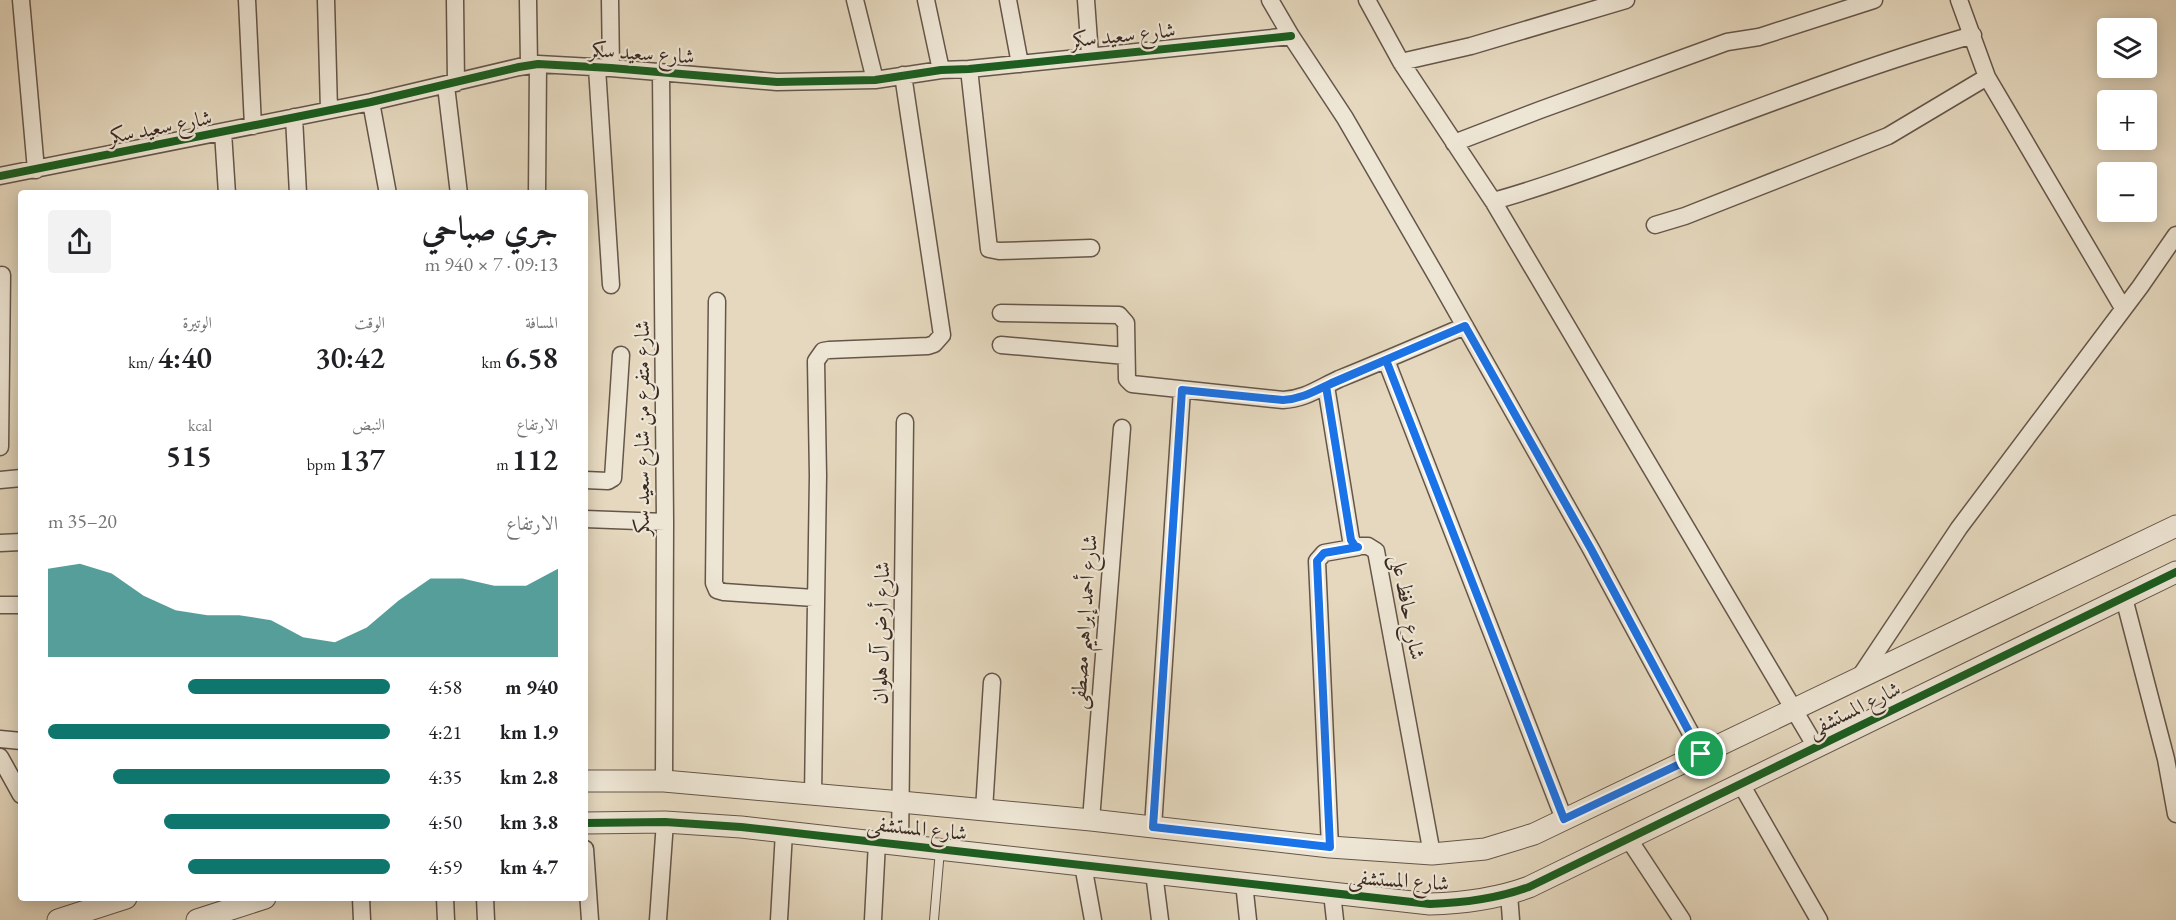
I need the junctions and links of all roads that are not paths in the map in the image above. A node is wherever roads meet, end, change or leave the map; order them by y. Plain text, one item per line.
1 (21, 0) edge
2 (247, 0) edge
3 (326, 0) edge
4 (455, 0) edge
5 (528, 0) edge
6 (610, 0) edge
7 (855, 0) edge
8 (926, 0) edge
9 (1008, 0) edge
10 (1086, 0) edge
11 (1270, 0) edge
12 (1366, 0) edge
13 (1626, 0) edge
14 (1874, 0) edge
15 (1959, 0) edge
16 (1973, 35) junction
17 (1291, 36) junction
18 (1090, 55) junction
19 (1401, 62) junction
20 (1020, 64) junction
21 (534, 65) junction
22 (604, 68) junction
23 (969, 69) junction
24 (941, 70) junction
25 (662, 73) junction
26 (903, 75) junction
27 (1987, 77) junction
28 (875, 80) junction
29 (451, 84) junction
30 (371, 102) junction
31 (329, 110) junction
32 (294, 117) junction
33 (253, 126) junction
34 (223, 132) junction
35 (1454, 143) junction
36 (36, 170) junction
37 (0, 176) edge
38 (227, 190) edge
39 (298, 190) edge
40 (387, 190) edge
41 (459, 190) edge
42 (537, 190) edge
43 (1493, 201) junction
44 (1654, 225) dead end
45 (2176, 236) edge
46 (1091, 248) dead end
47 (2, 275) dead end
48 (611, 285) dead end
49 (717, 301) dead end
50 (2123, 308) junction
51 (1001, 313) dead end
52 (1465, 326) junction
53 (1001, 345) dead end
54 (621, 355) dead end
55 (1126, 356) junction
56 (1386, 360) junction
57 (1326, 386) junction
58 (1182, 390) junction
59 (905, 422) dead end
60 (1122, 428) dead end
61 (0, 447) edge
62 (18, 478) edge
63 (0, 480) edge
64 (588, 480) edge
65 (588, 519) edge
66 (665, 522) junction
67 (2176, 525) edge
68 (18, 542) edge
69 (0, 543) edge
70 (1358, 547) junction
71 (2176, 572) edge
72 (814, 598) junction
73 (2124, 598) junction
74 (0, 605) edge
75 (18, 605) edge
76 (1858, 679) junction
77 (992, 682) dead end
78 (1794, 710) junction
79 (0, 739) edge
80 (18, 741) edge
81 (1816, 747) junction
82 (1701, 754) junction
83 (0, 757) edge
84 (588, 781) edge
85 (664, 782) junction
86 (1741, 784) junction
87 (18, 790) edge
88 (813, 795) junction
89 (901, 802) junction
90 (984, 810) junction
91 (2176, 813) edge
92 (1564, 819) junction
93 (1091, 820) junction
94 (665, 822) junction
95 (588, 823) edge
96 (1153, 827) junction
97 (784, 831) junction
98 (1628, 838) junction
99 (877, 842) junction
100 (900, 845) junction
101 (1330, 847) junction
102 (940, 849) junction
103 (1432, 854) junction
104 (1083, 865) junction
105 (1154, 873) junction
106 (1244, 883) junction
107 (588, 892) edge
108 (1332, 893) junction
109 (1509, 894) junction
110 (107, 901) edge
111 (258, 901) edge
112 (361, 901) edge
113 (445, 901) edge
114 (485, 901) edge
115 (82, 905) edge
116 (210, 918) edge
117 (58, 920) edge
118 (362, 920) edge
119 (446, 920) edge
120 (486, 920) edge
121 (590, 920) edge
122 (658, 920) edge
123 (779, 920) edge
124 (873, 920) edge
125 (934, 920) edge
126 (1093, 920) edge
127 (1160, 920) edge
128 (1248, 920) edge
129 (1335, 920) edge
130 (1511, 920) edge
131 (1682, 920) edge
132 (1819, 920) edge

1 - 36 street
2 - 33 street
3 - 31 street
4 - 29 street
5 - 21 street
6 - 22 street
7 - 28 street
8 - 24 street
9 - 20 street
10 - 18 street
11 - 17 street
12 - 19 street
13 - 19 street
14 - 35 street
15 - 16 street
16 - 27 street
16 - 43 street
17 - 18 street, شارع سعيد سكر
17 - 52 street
18 - 20 street, شارع سعيد سكر
19 - 35 street
20 - 23 street, شارع سعيد سكر
21 - 22 street, شارع سعيد سكر
21 - 29 street, شارع سعيد سكر
21 - 42 street
22 - 25 street, شارع سعيد سكر
22 - 48 street
23 - 24 street, شارع سعيد سكر
23 - 46 street
24 - 26 street, شارع سعيد سكر
25 - 28 street, شارع سعيد سكر
25 - 66 street, شارع متفرع من شارع سعيد سكر
26 - 28 street, شارع سعيد سكر
26 - 72 street
27 - 44 street
27 - 50 street
29 - 30 street, شارع سعيد سكر
29 - 41 street
30 - 31 street, شارع سعيد سكر
30 - 40 street
31 - 32 street, شارع سعيد سكر
32 - 33 street, شارع سعيد سكر
32 - 39 street
33 - 34 street, شارع سعيد سكر
34 - 36 street, شارع سعيد سكر
34 - 38 street
35 - 43 street
36 - 37 street, شارع سعيد سكر
43 - 78 street
45 - 50 street
47 - 61 street
49 - 72 street
50 - 76 street
51 - 55 street
52 - 56 street
52 - 82 street
53 - 55 street
54 - 64 street
55 - 58 street
56 - 57 street
56 - 92 street
57 - 58 street
57 - 70 street, شارع حافظ على
58 - 96 street
59 - 89 street, شارع أرض آل هلوان
60 - 93 street, شارع أحمد إبراهيم مصطفى
62 - 63 street
65 - 66 street
66 - 85 street, شارع متفرع من شارع سعيد سكر
67 - 76 street, شارع المستشفى
68 - 69 street
70 - 101 street
70 - 103 street, شارع حافظ على
71 - 73 street, شارع المستشفى
72 - 88 street
73 - 81 street, شارع المستشفى
73 - 91 street
74 - 75 street
76 - 78 street, شارع المستشفى
77 - 90 street
78 - 81 street
78 - 82 street, شارع المستشفى
79 - 80 street
81 - 86 street, شارع المستشفى
82 - 92 street, شارع المستشفى
83 - 87 street
84 - 85 street, شارع المستشفى
85 - 88 street, شارع المستشفى
86 - 98 street, شارع المستشفى
86 - 132 street
88 - 89 street, شارع المستشفى
89 - 90 street, شارع المستشفى
89 - 100 street, شارع أرض آل هلوان
90 - 93 street, شارع المستشفى
92 - 103 street, شارع المستشفى
93 - 96 street, شارع المستشفى
94 - 95 street, شارع المستشفى
94 - 97 street, شارع المستشفى
94 - 122 street
96 - 101 street, شارع المستشفى
97 - 99 street, شارع المستشفى
97 - 123 street
98 - 109 street, شارع المستشفى
98 - 131 street
99 - 100 street, شارع المستشفى
99 - 124 street
100 - 102 street, شارع المستشفى
101 - 103 street, شارع المستشفى
102 - 104 street, شارع المستشفى
102 - 125 lane
104 - 105 street, شارع المستشفى
104 - 126 street
105 - 106 street, شارع المستشفى
105 - 127 street
106 - 108 street, شارع المستشفى
106 - 128 street
107 - 121 street
108 - 109 street, شارع المستشفى
108 - 129 street
109 - 130 street
110 - 115 street
111 - 116 street
112 - 118 street
113 - 119 street
114 - 120 street
115 - 117 street

